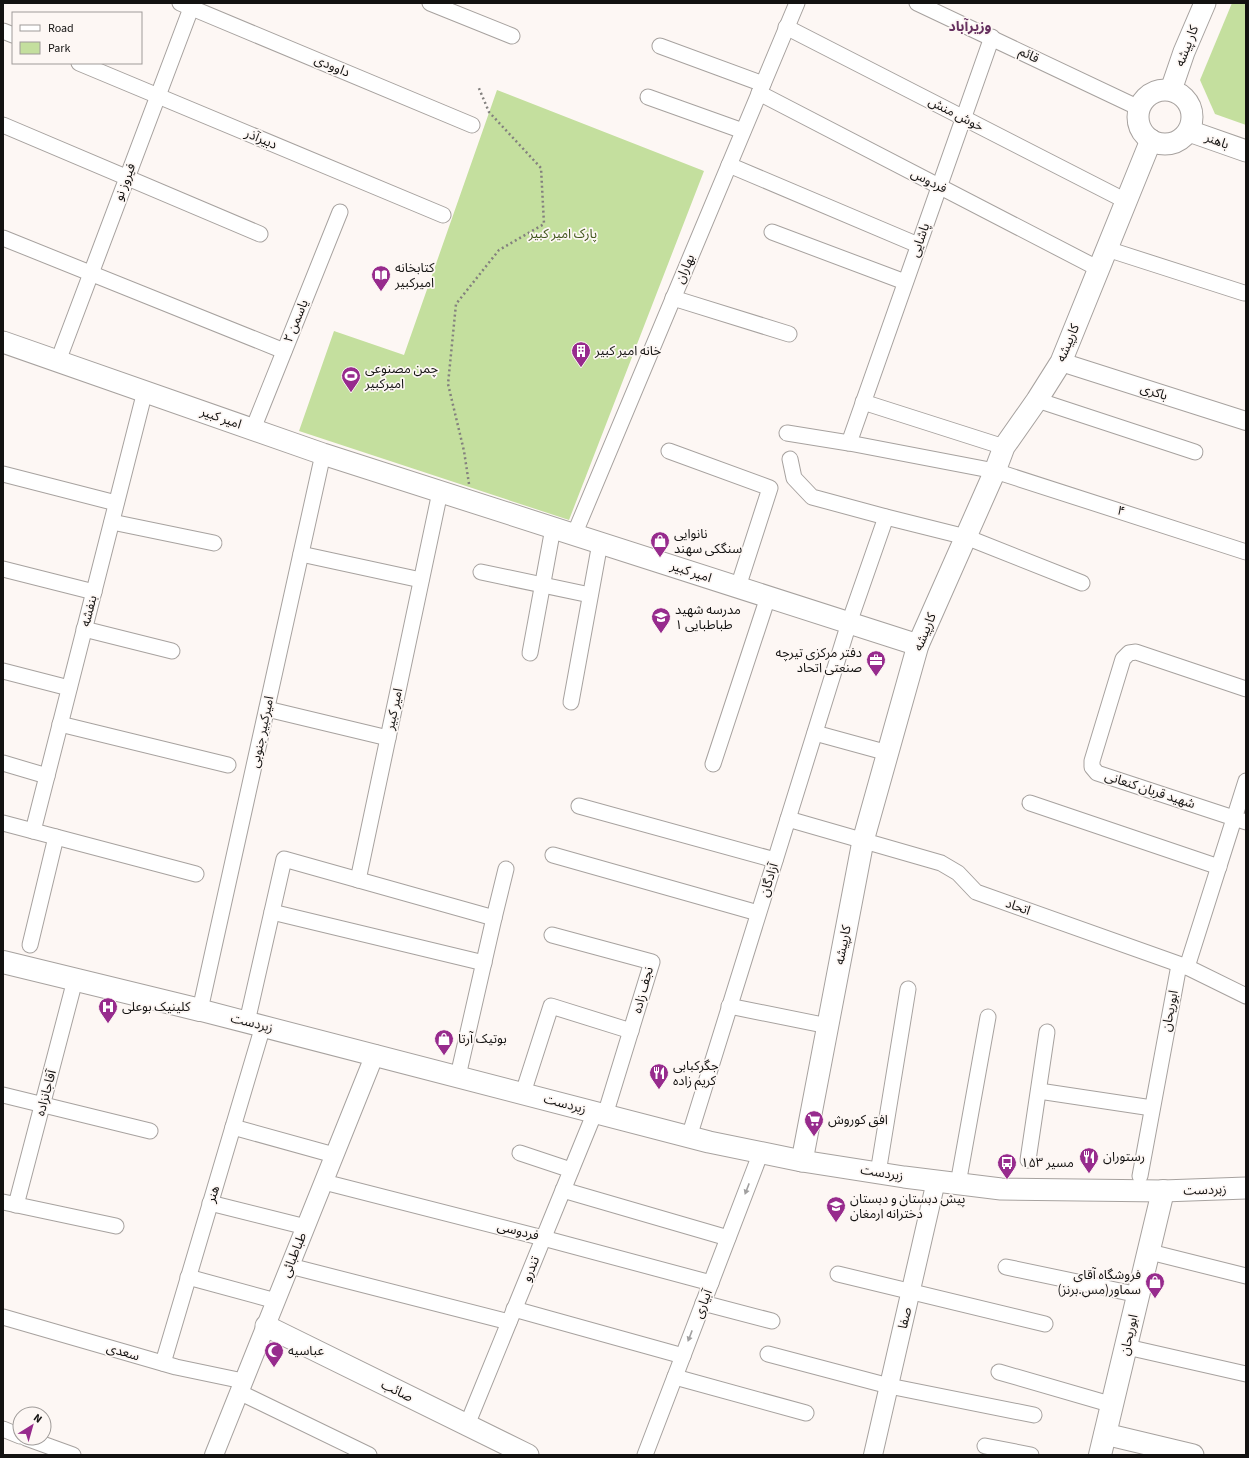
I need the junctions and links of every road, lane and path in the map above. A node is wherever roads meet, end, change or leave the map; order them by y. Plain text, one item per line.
1 (430, 3) edge
2 (797, 3) edge
3 (917, 3) edge
4 (1205, 3) edge
5 (188, 5) edge
6 (786, 27) junction
7 (512, 36) dead end
8 (992, 37) junction
9 (660, 46) dead end
10 (81, 64) edge
11 (478, 86) dead end
12 (761, 88) junction
13 (1171, 90) junction
14 (158, 96) junction
15 (648, 97) dead end
16 (1139, 108) junction
17 (964, 118) junction
18 (472, 125) dead end
19 (3, 126) edge
20 (1189, 130) junction
21 (743, 131) junction
22 (1151, 140) junction
23 (1246, 151) edge
24 (729, 165) junction
25 (127, 178) junction
26 (939, 186) junction
27 (1126, 200) junction
28 (340, 212) dead end
29 (443, 215) dead end
30 (772, 232) dead end
31 (260, 234) dead end
32 (3, 238) edge
33 (918, 245) junction
34 (1107, 249) junction
35 (1099, 269) junction
36 (91, 273) junction
37 (905, 282) junction
38 (1244, 293) dead end
39 (673, 298) junction
40 (789, 334) dead end
41 (3, 342) edge
42 (284, 351) junction
43 (58, 360) junction
44 (1061, 362) junction
45 (145, 391) junction
46 (1037, 400) junction
47 (863, 402) junction
48 (1246, 421) edge
49 (253, 429) junction
50 (787, 433) dead end
51 (849, 443) junction
52 (1004, 447) junction
53 (669, 451) dead end
54 (1195, 452) dead end
55 (323, 454) junction
56 (790, 459) dead end
57 (995, 471) junction
58 (3, 474) edge
59 (440, 492) junction
60 (472, 502) junction
61 (116, 503) junction
62 (886, 517) junction
63 (112, 522) junction
64 (553, 528) junction
65 (574, 535) junction
66 (966, 537) junction
67 (600, 543) junction
68 (214, 544) dead end
69 (1246, 552) edge
70 (301, 554) junction
71 (3, 569) edge
72 (481, 572) dead end
73 (421, 580) junction
74 (1082, 583) dead end
75 (542, 585) junction
76 (738, 587) junction
77 (94, 592) junction
78 (590, 595) junction
79 (768, 597) junction
80 (849, 623) junction
81 (84, 629) junction
82 (918, 645) junction
83 (172, 651) dead end
84 (530, 653) dead end
85 (3, 671) edge
86 (69, 688) junction
87 (1246, 689) edge
88 (571, 702) dead end
89 (267, 709) junction
90 (60, 724) junction
91 (815, 733) junction
92 (388, 738) junction
93 (888, 753) junction
94 (3, 763) edge
95 (713, 764) dead end
96 (228, 765) dead end
97 (47, 776) junction
98 (1246, 780) edge
99 (1030, 803) dead end
100 (579, 806) dead end
101 (788, 819) junction
102 (1240, 820) edge
103 (3, 823) edge
104 (33, 830) junction
105 (56, 837) junction
106 (863, 841) junction
107 (553, 855) dead end
108 (775, 860) junction
109 (1219, 867) junction
110 (506, 869) dead end
111 (196, 874) dead end
112 (358, 880) junction
113 (272, 912) junction
114 (758, 913) junction
115 (494, 918) junction
116 (552, 935) dead end
117 (30, 945) dead end
118 (3, 962) edge
119 (484, 963) junction
120 (1183, 966) junction
121 (75, 980) junction
122 (908, 989) dead end
123 (1246, 996) edge
124 (730, 1006) junction
125 (200, 1010) junction
126 (988, 1017) dead end
127 (255, 1024) junction
128 (828, 1026) junction
129 (631, 1031) junction
130 (1047, 1032) dead end
131 (375, 1054) junction
132 (458, 1076) junction
133 (1039, 1091) junction
134 (523, 1093) junction
135 (3, 1095) edge
136 (43, 1104) junction
137 (1152, 1108) junction
138 (600, 1113) junction
139 (233, 1127) junction
140 (150, 1131) dead end
141 (689, 1137) junction
142 (761, 1152) junction
143 (520, 1153) dead end
144 (334, 1155) junction
145 (1028, 1160) dead end
146 (802, 1161) junction
147 (571, 1170) junction
148 (878, 1173) junction
149 (936, 1181) junction
150 (324, 1182) junction
151 (958, 1184) junction
152 (1138, 1184) junction
153 (1246, 1188) edge
154 (563, 1190) junction
155 (1163, 1192) junction
156 (210, 1203) junction
157 (10, 1204) edge
158 (116, 1226) dead end
159 (306, 1227) junction
160 (543, 1238) junction
161 (728, 1238) junction
162 (1150, 1252) junction
163 (290, 1266) junction
164 (1006, 1267) dead end
165 (838, 1274) dead end
166 (1246, 1276) edge
167 (188, 1277) junction
168 (711, 1283) junction
169 (911, 1292) junction
170 (1139, 1295) junction
171 (276, 1301) junction
172 (703, 1303) junction
173 (512, 1316) junction
174 (3, 1317) edge
175 (772, 1321) dead end
176 (1045, 1324) dead end
177 (266, 1326) junction
178 (1127, 1347) junction
179 (768, 1354) dead end
180 (683, 1356) junction
181 (163, 1363) junction
182 (999, 1372) dead end
183 (1246, 1374) edge
184 (675, 1377) junction
185 (241, 1386) junction
186 (889, 1386) junction
187 (1113, 1405) junction
188 (806, 1413) dead end
189 (1034, 1416) dead end
190 (467, 1425) junction
191 (1105, 1434) junction
192 (48, 1446) edge
193 (985, 1446) dead end
194 (73, 1455) edge
195 (214, 1455) edge
196 (369, 1455) edge
197 (528, 1455) edge
198 (646, 1455) edge
199 (873, 1455) edge
200 (1030, 1455) edge
201 (1100, 1455) edge
202 (1192, 1455) edge

1 - 7 street
2 - 6 street, بهاران
3 - 8 street, قائم
4 - 13 main road, کار پیشه
5 - 14 street, فیروز نو
5 - 18 street, داوودی
6 - 12 street, بهاران
6 - 17 street, خوش منش
8 - 16 street, قائم
8 - 17 street, پاشایی
9 - 12 street, فردوس
10 - 14 street, دبیرآذر
11 - 60 path
12 - 21 street, بهاران
12 - 26 street, فردوس
13 - 16 main road
13 - 20 main road
14 - 25 street, فیروز نو
14 - 29 street, دبیرآذر
15 - 21 street
16 - 22 main road
17 - 26 street, پاشایی
17 - 27 street, خوش منش
19 - 25 street
20 - 22 main road
20 - 23 main road, باهنر
21 - 24 street, بهاران
22 - 27 main road, کارپیشه
24 - 33 street
24 - 39 street, بهاران
25 - 31 street
25 - 36 street, فیروز نو
26 - 33 street, پاشایی
26 - 35 street, فردوس
27 - 34 main road, کارپیشه
28 - 42 street, یاسمن ۲
30 - 37 street
32 - 36 street
33 - 37 street, پاشایی
34 - 35 main road, کارپیشه
34 - 38 street
35 - 44 main road, کارپیشه
36 - 42 street
36 - 43 street, فیروز نو
37 - 47 street, پاشایی
39 - 40 street
39 - 65 street, بهاران
41 - 43 main road, امیر کبیر
42 - 49 street, یاسمن ۲
43 - 45 main road, امیر کبیر
44 - 46 main road, کارپیشه
44 - 48 street, باکری
45 - 49 main road, امیر کبیر
45 - 61 street, بنفشه
46 - 52 main road, کارپیشه
46 - 54 street
47 - 51 street, پاشایی
47 - 52 street
49 - 55 main road, امیر کبیر
50 - 51 street, ۴
51 - 57 street, ۴
52 - 57 main road, کارپیشه
53 - 76 street
55 - 59 main road, امیر کبیر
55 - 70 street, امیرکبیر جنوبی
56 - 62 street
57 - 66 main road, کارپیشه
57 - 69 street, ۴
58 - 61 street
59 - 60 main road, امیر کبیر
59 - 73 street, امیر کبیر
60 - 64 main road, امیر کبیر
61 - 63 street, بنفشه
62 - 66 street
62 - 80 street, آزادگان
63 - 68 street
63 - 77 street, بنفشه
64 - 65 main road, امیر کبیر
64 - 75 street
65 - 67 main road, امیر کبیر
66 - 74 street
66 - 82 main road, کارپیشه
67 - 76 main road, امیر کبیر
67 - 78 street
70 - 73 street
70 - 89 street, امیرکبیر جنوبی
71 - 77 street
72 - 75 street
73 - 92 street, امیر کبیر
75 - 78 street
75 - 84 street
76 - 79 main road, امیر کبیر
77 - 81 street, بنفشه
78 - 88 street
79 - 80 main road, امیر کبیر
79 - 95 street
80 - 82 main road, امیر کبیر
80 - 91 street, آزادگان
81 - 83 street
81 - 86 street, بنفشه
82 - 93 main road, کارپیشه
85 - 86 street
86 - 90 street, بنفشه
87 - 102 street, شهید قربان کنعانی
89 - 92 street
89 - 125 street, امیرکبیر جنوبی
90 - 96 street
90 - 97 street, بنفشه
91 - 93 street
91 - 101 street, آزادگان
92 - 112 street, امیر کبیر
93 - 106 main road, کارپیشه
94 - 97 street
97 - 104 street, بنفشه
98 - 102 street, ابوریحان
99 - 109 street
100 - 108 street
101 - 106 street, اتحاد
101 - 108 street, آزادگان
102 - 109 street, ابوریحان
103 - 104 street
104 - 105 street
105 - 111 street
105 - 117 street
106 - 120 street, اتحاد
106 - 128 main road, کارپیشه
107 - 114 street
108 - 114 street, آزادگان
109 - 120 street, ابوریحان
110 - 115 street
112 - 113 street, هنر
112 - 115 street
113 - 119 street
113 - 127 street, هنر
114 - 124 street, آزادگان
115 - 119 street
116 - 129 street, نجف زاده
118 - 121 main road, زبردست
119 - 132 street
120 - 123 street, اتحاد
120 - 137 street, ابوریحان
121 - 125 main road, زبردست
121 - 136 street, آقاجانزاده
122 - 148 street
124 - 128 street
124 - 141 street, آزادگان
125 - 127 main road, زبردست
126 - 151 street
127 - 131 main road, زبردست
127 - 139 street, هنر
128 - 146 main road, کارپیشه
129 - 134 street
129 - 138 street, نجف زاده
130 - 133 street
131 - 132 main road, زبردست
131 - 144 street, طباطبائی
132 - 134 main road, زبردست
133 - 137 street
133 - 145 street
134 - 138 main road, زبردست
135 - 136 street
136 - 140 street
136 - 157 street, آقاجانزاده
137 - 152 street, ابوریحان
138 - 141 main road, زبردست
138 - 147 street, تندرو
139 - 144 street
139 - 156 street, هنر
141 - 142 main road, زبردست
142 - 146 main road, زبردست
142 -> 161 street, آبیاری
143 - 147 street
144 - 150 street, طباطبائی
146 - 148 main road, زبردست
147 - 154 street, تندرو
148 - 149 main road, زبردست
149 - 151 main road, زبردست
149 - 169 street, صفا
150 - 159 street, طباطبائی
150 - 160 street, فردوسی
151 - 152 main road, زبردست
152 - 155 main road, زبردست
153 - 155 main road, زبردست
154 - 160 street, تندرو
154 - 161 street
155 - 162 main road, ابوریحان
156 - 159 street
156 - 167 street, هنر
157 - 158 street
159 - 163 street, طباطبائی
160 - 168 street, فردوسی
160 - 173 street, تندرو
161 - 168 street, آبیاری
162 - 166 street
162 - 170 main road, ابوریحان
163 - 171 street, طباطبائی
163 - 173 street
164 - 170 street
165 - 169 street
167 - 171 street
167 - 181 street, هنر
168 - 172 street, آبیاری
169 - 176 street
169 - 186 street, صفا
170 - 178 main road, ابوریحان
171 - 177 street, طباطبائی
172 - 175 street
172 -> 180 street, آبیاری
173 - 180 street
173 - 190 street, تندرو
174 - 181 street, سعدی
177 - 185 street, طباطبائی
177 - 190 main road, صائب
178 - 183 street
178 - 187 main road, ابوریحان
179 - 186 street
180 - 184 street, آبیاری
181 - 185 street, سعدی
182 - 187 street
184 - 188 street
184 - 198 street, آبیاری
185 - 195 street, طباطبائی
185 - 196 street, سعدی
186 - 189 street
186 - 199 street, صفا
187 - 191 main road, ابوریحان
190 - 197 main road, صائب
191 - 201 main road, ابوریحان
191 - 202 main road
192 - 194 street
193 - 200 street

